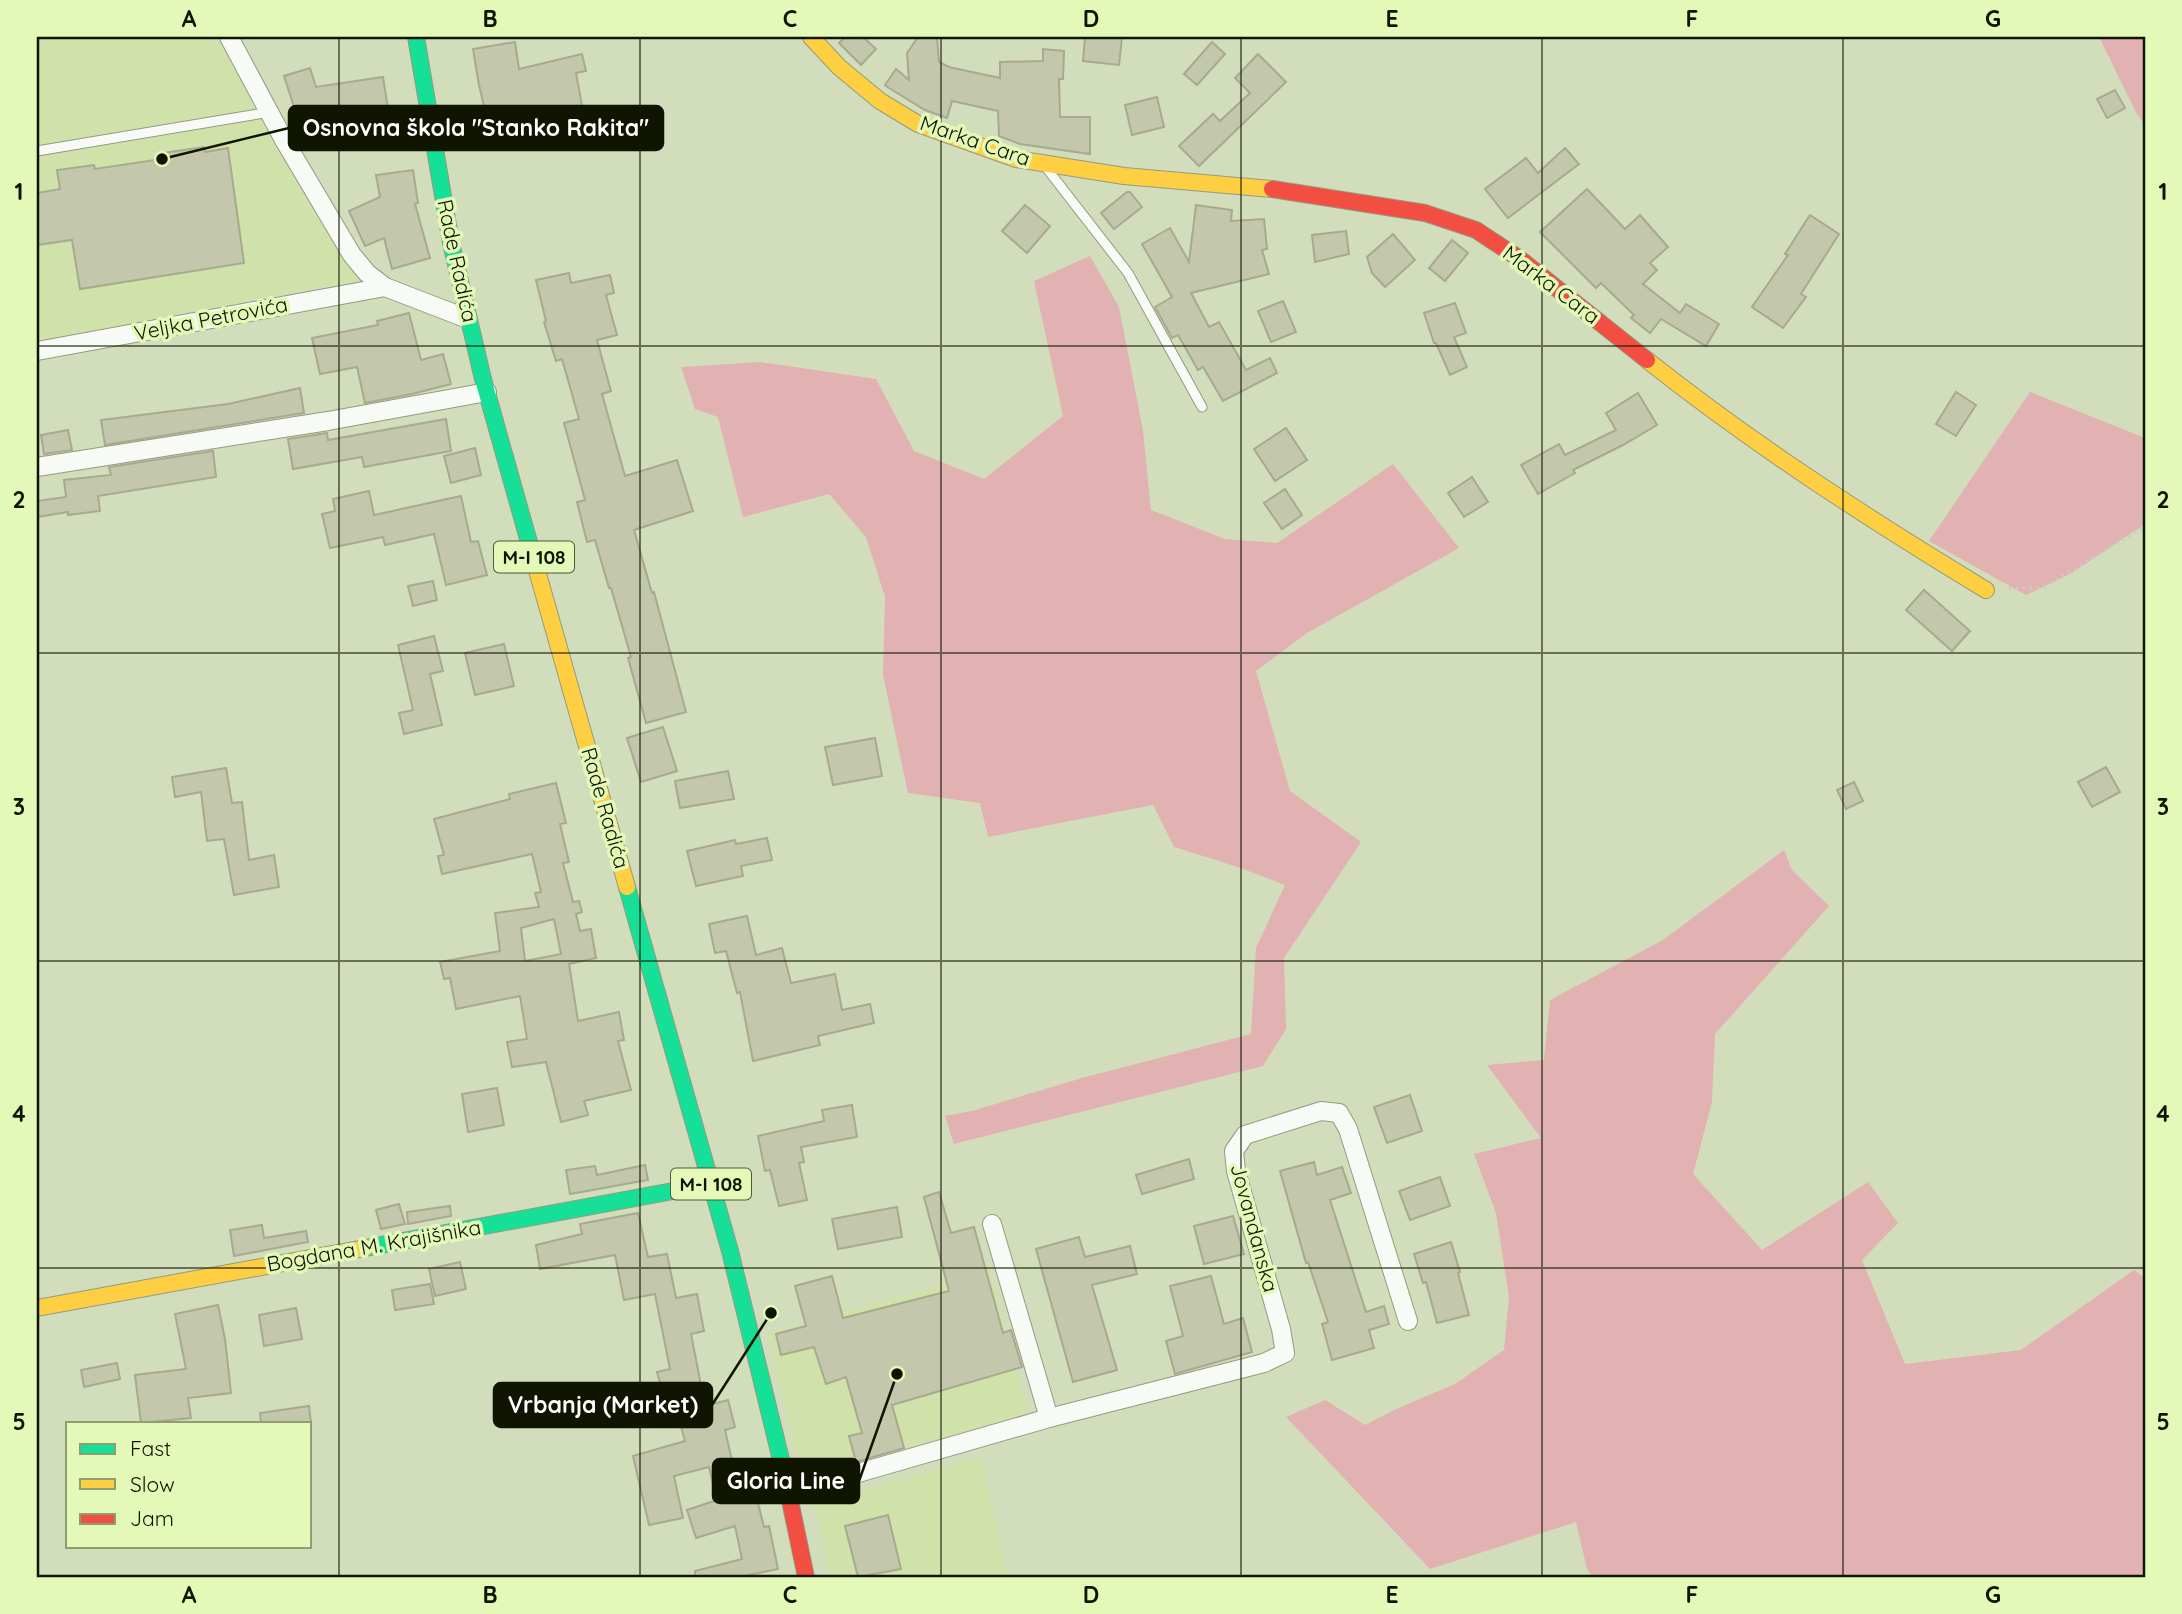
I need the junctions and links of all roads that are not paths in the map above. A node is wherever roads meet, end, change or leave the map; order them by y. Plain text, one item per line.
1 (229, 37) edge
2 (416, 37) edge
3 (811, 37) edge
4 (270, 112) junction
5 (37, 151) edge
6 (1043, 163) junction
7 (385, 287) junction
8 (468, 319) junction
9 (37, 352) edge
10 (486, 393) junction
11 (1202, 407) dead end
12 (37, 467) edge
13 (1986, 590) road end
14 (711, 1184) junction
15 (992, 1224) dead end
16 (37, 1308) edge
17 (1408, 1321) dead end
18 (1049, 1418) junction
19 (789, 1493) junction
20 (806, 1577) edge

1 - 4 street
2 - 8 street, Rade Radića / M-I 108
3 - 6 street, Marka Cara
4 - 5 lane
4 - 7 street
6 - 11 lane, Marka Cara
6 - 13 street, Marka Cara
7 - 8 street
7 - 9 street, Veljka Petrovića
8 - 10 street, Rade Radića / M-I 108
10 - 12 street
10 - 14 street, Rade Radića / M-I 108
14 - 16 street, Bogdana M. Krajišnika
14 - 19 street, Rade Radića / M-I 108
15 - 18 street
17 - 18 street, Jovandanska
18 - 19 street, Jovandanska
19 - 20 street, Rade Radića / M-I 108

